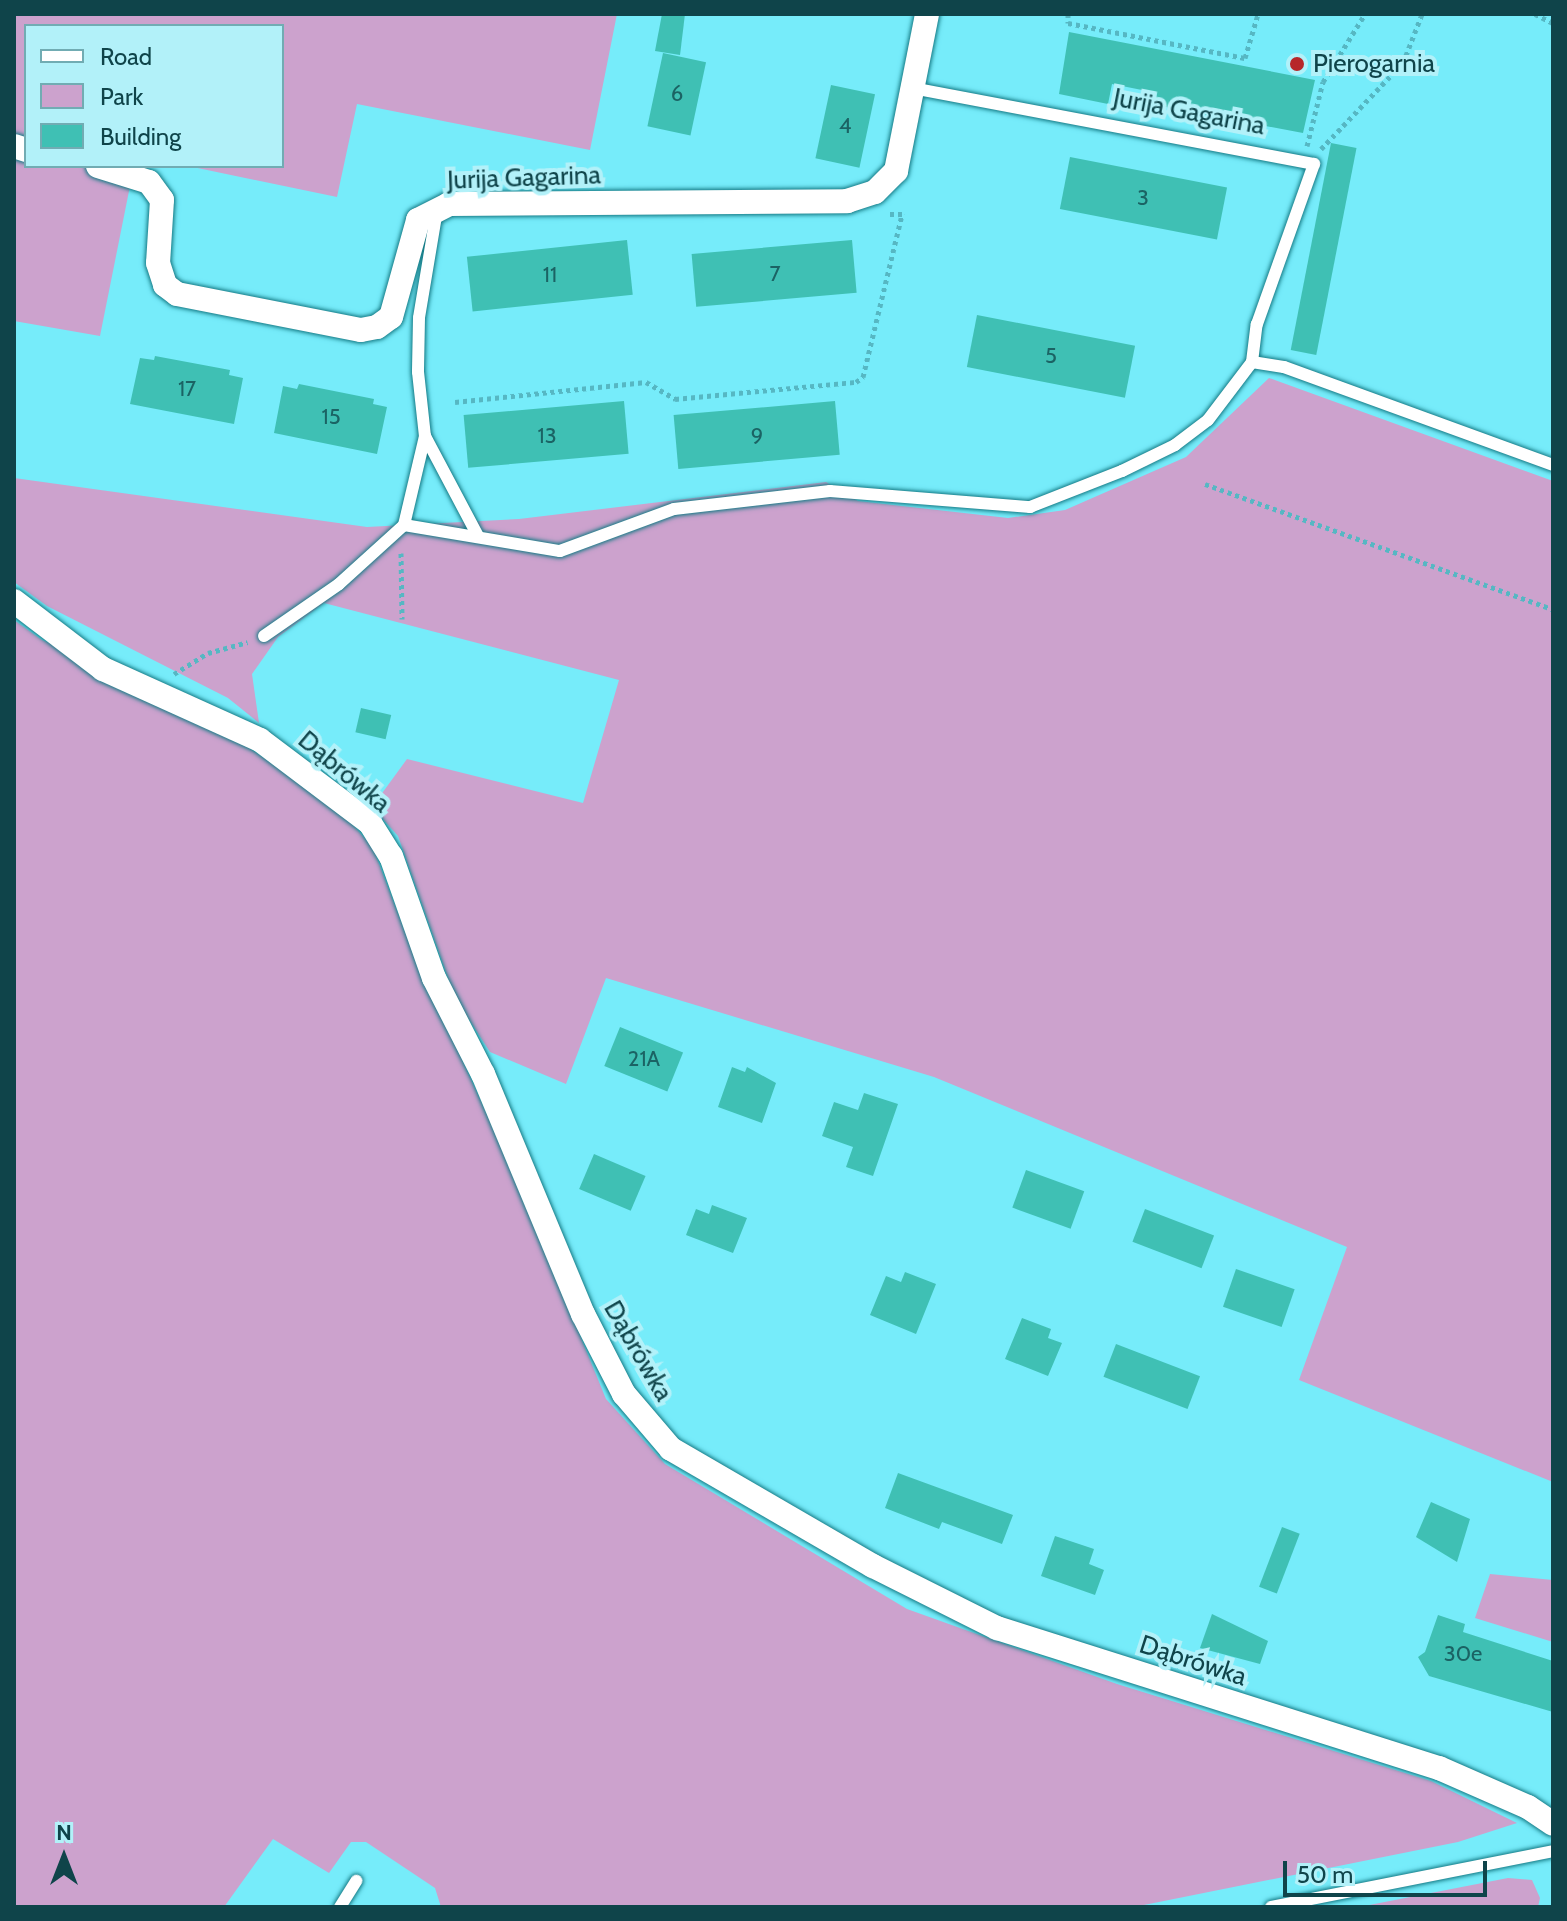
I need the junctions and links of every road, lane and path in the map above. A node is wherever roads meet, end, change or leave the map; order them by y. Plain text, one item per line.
1 (927, 14) edge
2 (1068, 14) edge
3 (1258, 14) edge
4 (1365, 14) edge
5 (1422, 14) edge
6 (1535, 14) edge
7 (1553, 23) edge
8 (912, 88) junction
9 (1309, 163) junction
10 (104, 168) edge
11 (438, 209) junction
12 (902, 214) dead end
13 (1252, 362) junction
14 (455, 402) dead end
15 (425, 436) junction
16 (1553, 465) edge
17 (1205, 484) dead end
18 (404, 525) junction
19 (478, 536) junction
20 (14, 601) edge
21 (1553, 609) edge
22 (402, 619) dead end
23 (264, 636) joint
24 (159, 697) junction
25 (1553, 1824) edge
26 (1553, 1851) edge
27 (356, 1881) dead end
28 (340, 1907) edge
29 (1271, 1907) edge

1 - 8 street, Jurija Gagarina
2 - 3 path
4 - 9 path
5 - 9 path
6 - 7 path
8 - 9 lane, Jurija Gagarina
8 - 11 street, Jurija Gagarina
9 - 13 lane
10 - 11 street, Jurija Gagarina
11 - 15 lane
12 - 14 path
13 - 16 lane
13 - 19 lane
15 - 18 lane
15 - 19 lane
17 - 21 path
18 - 19 lane
18 - 22 path
18 - 23 lane
20 - 24 street, Dąbrówka
23 - 24 path
24 - 25 street, Dąbrówka
26 - 29 lane
27 - 28 lane

